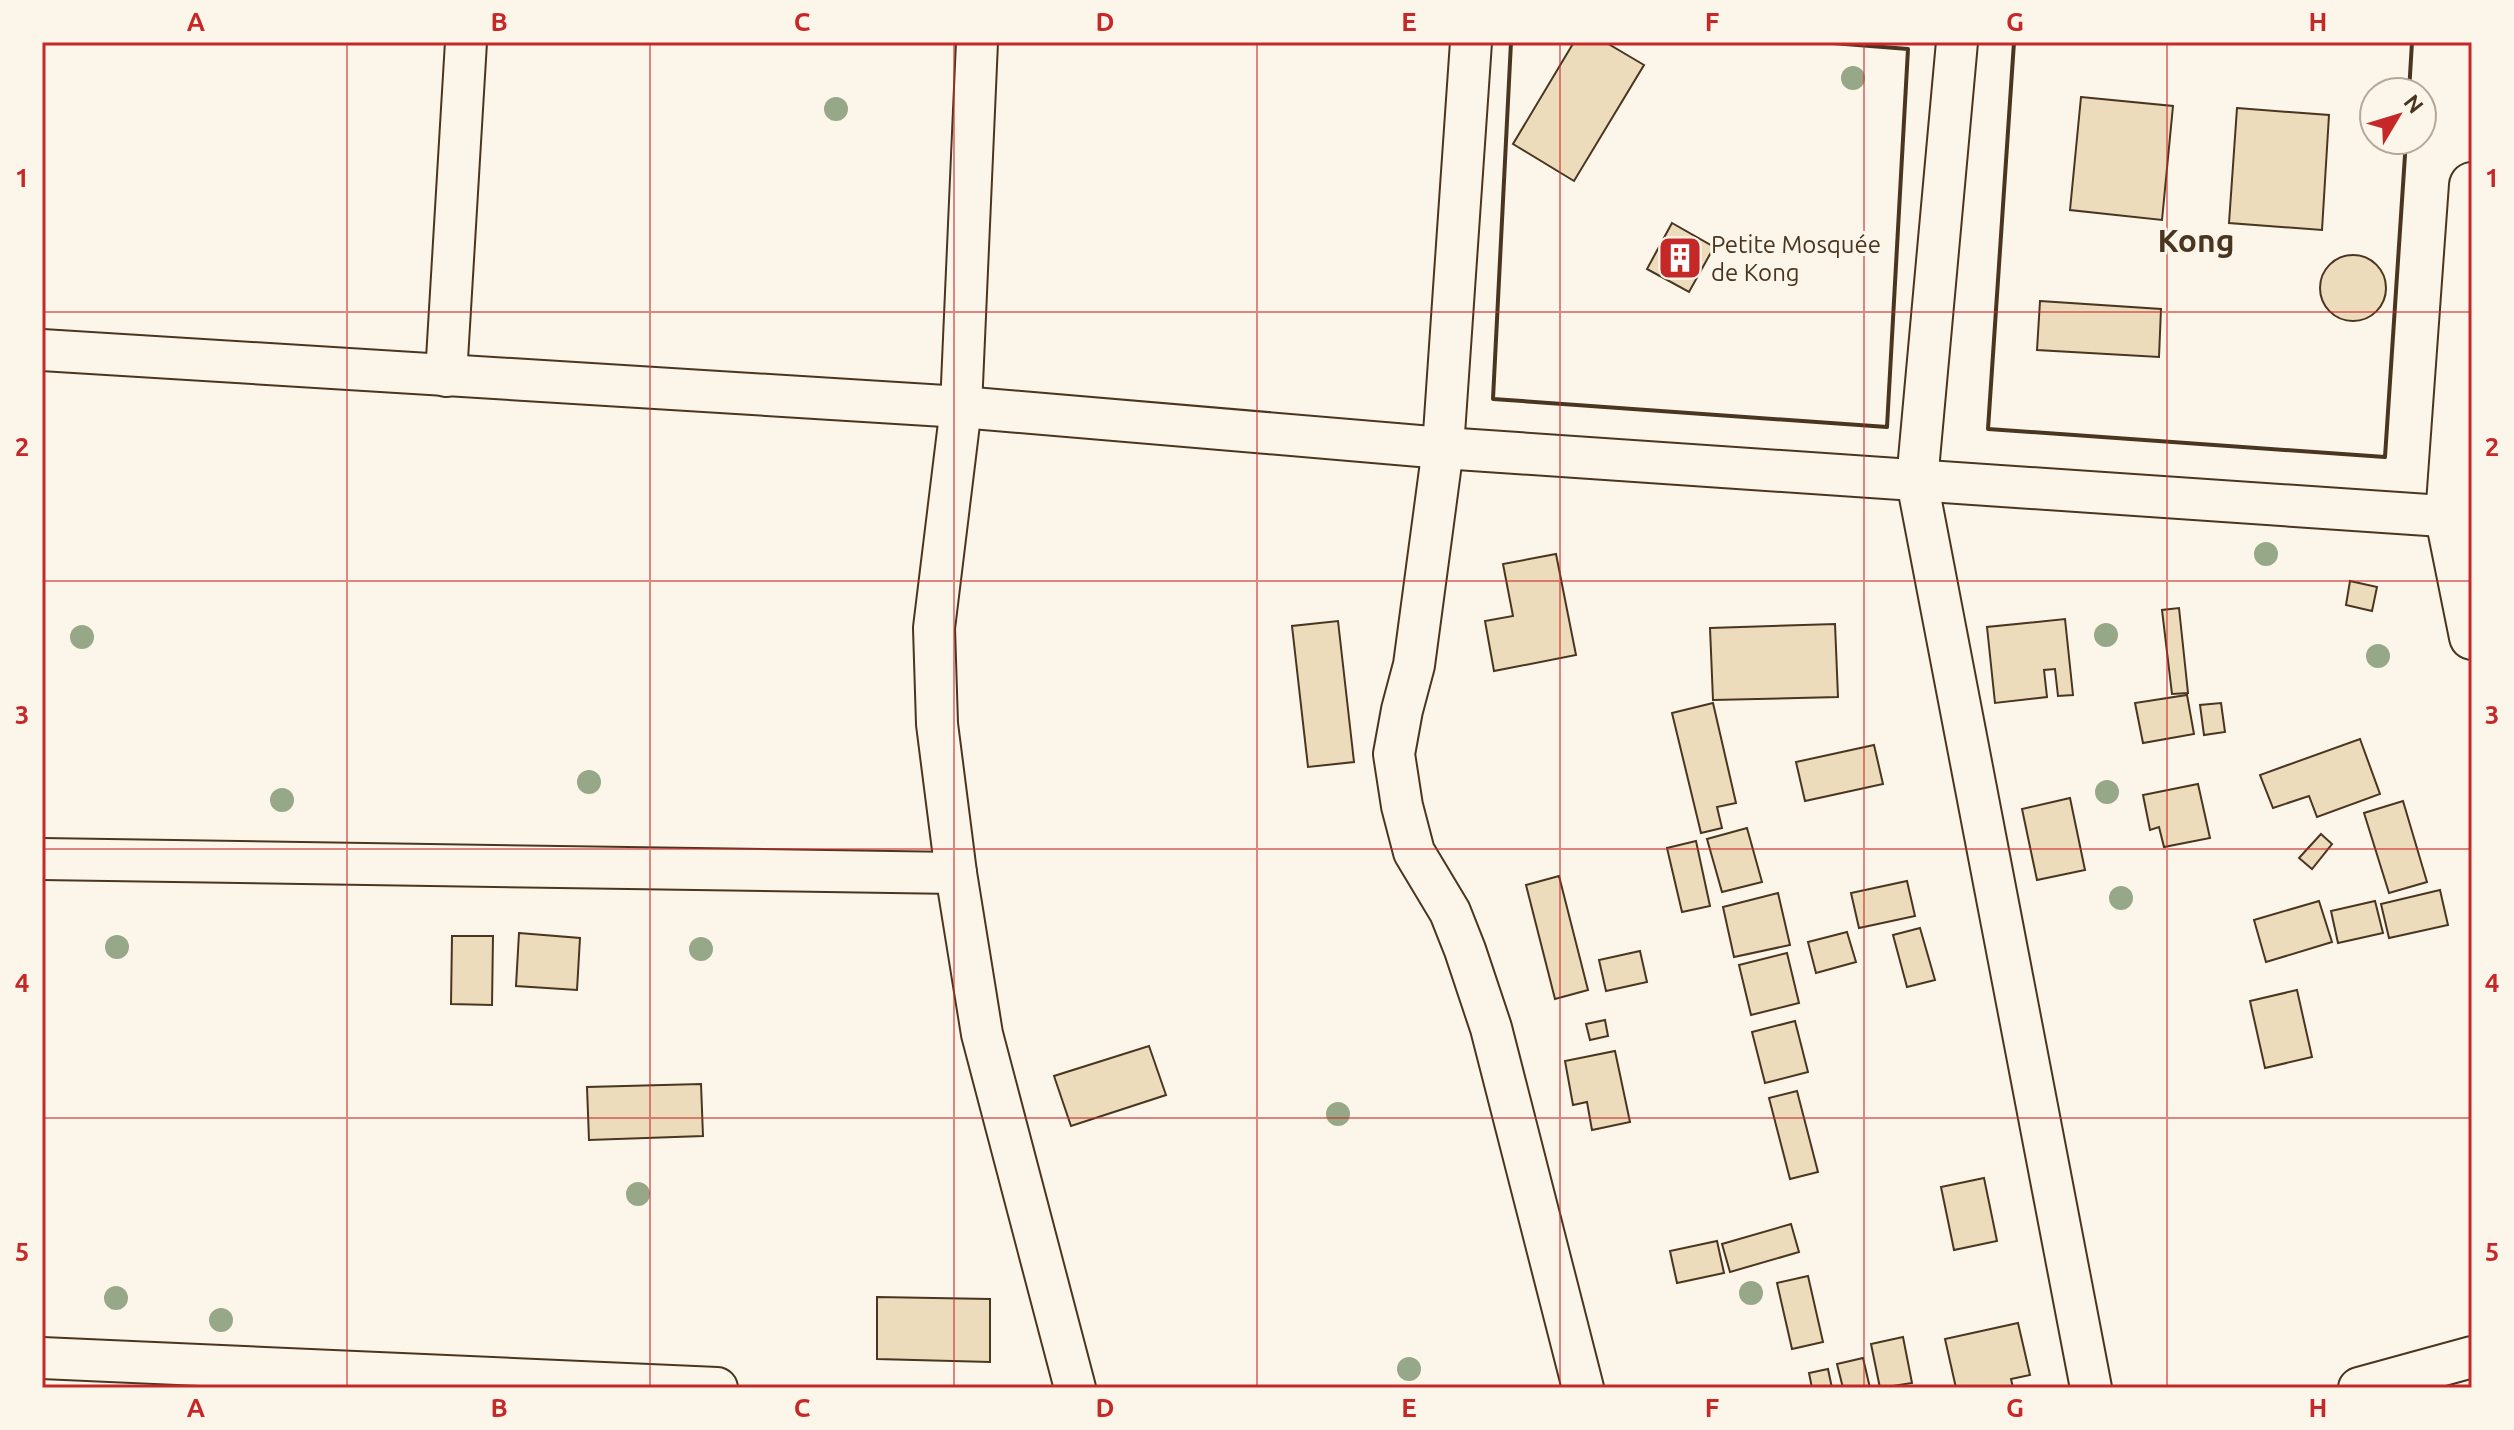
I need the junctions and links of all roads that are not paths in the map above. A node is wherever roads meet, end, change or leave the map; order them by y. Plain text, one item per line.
1 (466, 42) edge
2 (977, 42) edge
3 (1471, 42) edge
4 (1957, 42) edge
5 (2472, 185) edge
6 (42, 350) edge
7 (446, 376) junction
8 (961, 407) junction
9 (1443, 448) junction
10 (1917, 481) junction
11 (2460, 518) edge
12 (2472, 637) edge
13 (42, 859) edge
14 (956, 873) junction
15 (2472, 1357) edge
16 (42, 1358) edge
17 (717, 1388) edge
18 (1075, 1388) edge
19 (1583, 1388) edge
20 (2091, 1388) edge
21 (2359, 1388) edge

1 - 7 street
2 - 8 street
3 - 9 street
4 - 10 street
5 - 11 main road
6 - 7 street
7 - 8 street
8 - 9 street
8 - 14 street
9 - 10 street
9 - 19 street
10 - 11 street
10 - 20 street
11 - 12 main road
13 - 14 street
14 - 18 street
15 - 21 street
16 - 17 street

